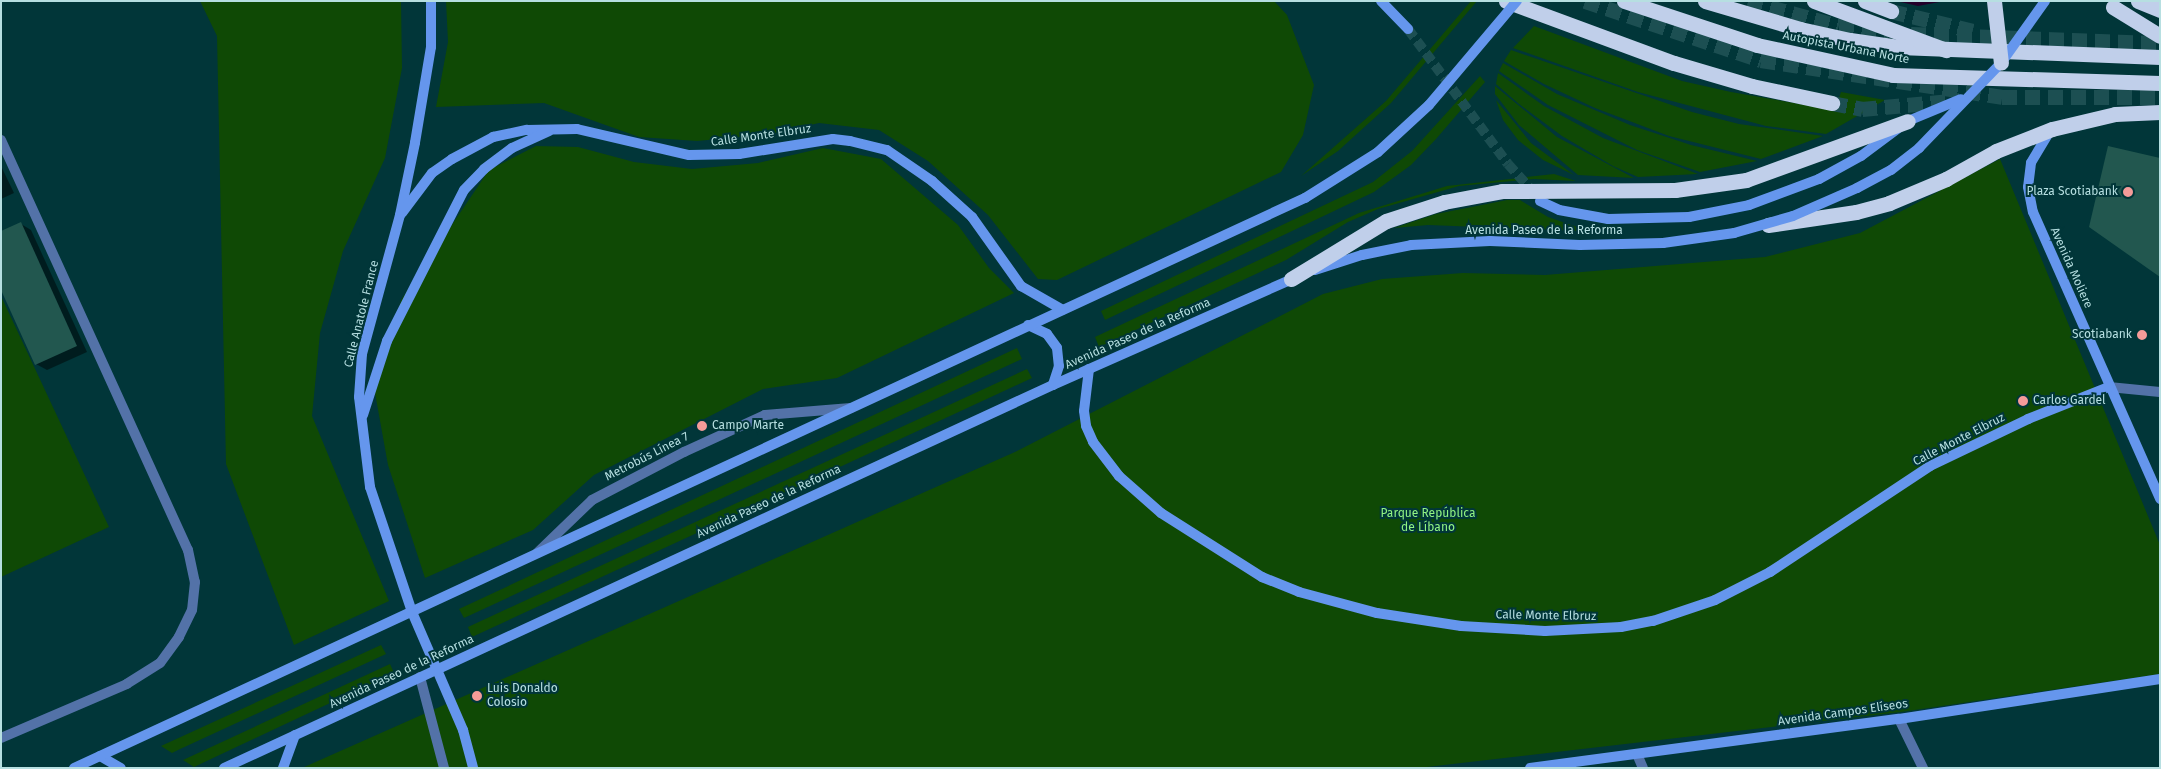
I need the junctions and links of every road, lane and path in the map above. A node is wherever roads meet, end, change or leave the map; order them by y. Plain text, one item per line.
1 (431, 1) edge
2 (1381, 1) edge
3 (1506, 1) edge
4 (1517, 1) edge
5 (1624, 1) edge
6 (1706, 1) edge
7 (1814, 1) edge
8 (1865, 1) edge
9 (1994, 1) edge
10 (2046, 1) edge
11 (2138, 1) edge
12 (2113, 6) dead end
13 (2160, 10) edge
14 (1891, 11) tunnel mouth
15 (1408, 30) tunnel mouth
16 (2160, 36) edge
17 (1946, 50) junction
18 (2160, 57) edge
19 (2001, 63) junction
20 (2160, 83) edge
21 (1964, 98) junction
22 (1832, 103) tunnel mouth
23 (2160, 112) edge
24 (1908, 121) junction
25 (561, 128) junction
26 (2052, 128) junction
27 (1, 140) edge
28 (1540, 201) tunnel mouth
29 (400, 215) junction
30 (1764, 226) junction
31 (1291, 279) junction
32 (1063, 310) junction
33 (1028, 325) junction
34 (1089, 369) junction
35 (1053, 385) junction
36 (2109, 387) junction
37 (2160, 392) edge
38 (851, 408) junction
39 (361, 421) junction
40 (2160, 499) edge
41 (533, 557) junction
42 (412, 612) junction
43 (438, 669) junction
44 (420, 677) junction
45 (2160, 679) edge
46 (1899, 718) junction
47 (295, 735) junction
48 (1, 738) edge
49 (1637, 754) junction
50 (100, 756) junction
51 (74, 768) edge
52 (121, 768) edge
53 (224, 768) edge
54 (283, 768) edge
55 (444, 768) edge
56 (473, 768) edge
57 (1530, 768) edge
58 (1633, 768) edge
59 (1643, 768) edge
60 (1923, 768) edge

1 - 29 main road, Calle Anatole France
2 - 15 main road
3 - 22 highway
4 - 32 main road, bridge
5 - 20 highway, Autopista Urbana Norte
6 - 17 highway, Autopista Urbana Norte, bridge
7 - 17 highway, bridge
8 - 14 highway
9 - 19 highway, bridge
10 - 19 main road, Avenida Paseo de la Reforma, bridge
11 - 13 highway
12 - 16 highway
17 - 18 highway, Autopista Urbana Norte, bridge
19 - 21 main road, Avenida Paseo de la Reforma, bridge
21 - 24 main road, bridge
21 - 30 main road, Avenida Paseo de la Reforma, bridge
23 - 26 highway
24 - 28 main road, bridge
24 - 31 highway, bridge
25 - 29 main road, Calle Monte Elbruz
25 - 32 main road, Calle Monte Elbruz
25 - 39 main road
26 - 30 highway, bridge
26 - 36 main road, Avenida Moliere
27 - 48 street
29 - 39 main road, Calle Anatole France
30 - 31 main road, Avenida Paseo de la Reforma, bridge
31 - 34 main road, Avenida Paseo de la Reforma
32 - 33 main road
33 - 35 main road
33 - 38 main road
34 - 35 main road, Avenida Paseo de la Reforma
34 - 36 main road, Calle Monte Elbruz
35 - 43 main road, Avenida Paseo de la Reforma
36 - 37 street, Calle Monte Elbruz
36 - 40 main road, Avenida Moliere
38 - 41 main road
38 - 41 street, Metrobús Línea 7
39 - 42 main road, Calle Anatole France
41 - 42 main road
42 - 43 main road, Calle Anatole France
42 - 50 main road
43 - 44 main road, Avenida Paseo de la Reforma
43 - 56 main road, Calle Anatole France
44 - 47 main road, Avenida Paseo de la Reforma
44 - 55 street
45 - 46 main road, Avenida Campos Elíseos
46 - 49 main road, Avenida Campos Elíseos
46 - 60 street
47 - 53 main road, Avenida Paseo de la Reforma
47 - 54 main road
49 - 57 main road, Avenida Campos Elíseos
49 - 58 street
49 - 59 street
50 - 51 main road
50 - 52 main road

